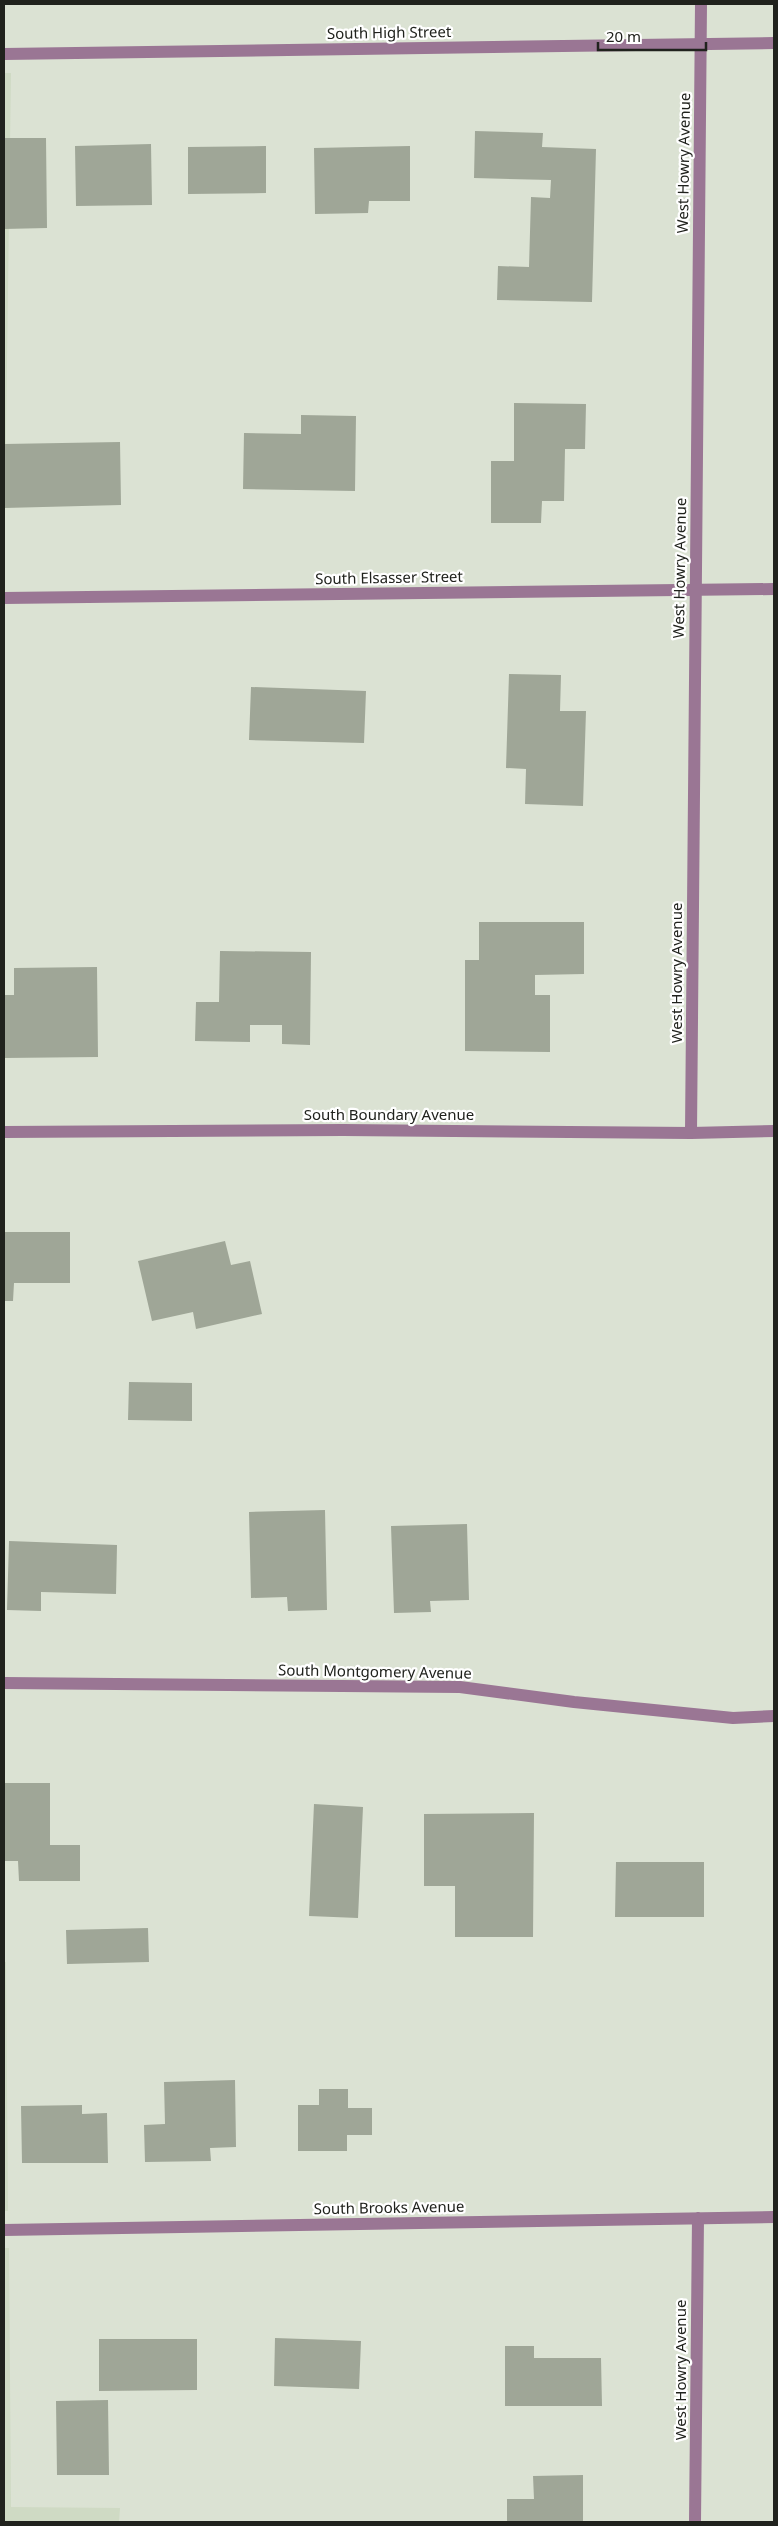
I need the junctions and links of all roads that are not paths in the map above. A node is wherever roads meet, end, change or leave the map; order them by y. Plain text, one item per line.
1 (701, 4) edge
2 (774, 43) edge
3 (701, 44) junction
4 (4, 54) edge
5 (774, 589) edge
6 (696, 590) junction
7 (4, 598) edge
8 (774, 1131) edge
9 (4, 1132) edge
10 (691, 1133) junction
11 (4, 1683) edge
12 (774, 1716) edge
13 (774, 2217) edge
14 (698, 2218) junction
15 (4, 2230) edge
16 (695, 2522) edge

1 - 3 street, West Howry Avenue
2 - 3 street, South High Street
3 - 4 street, South High Street
3 - 6 street, West Howry Avenue
5 - 6 street, South Elsasser Street
6 - 7 street, South Elsasser Street
6 - 10 street, West Howry Avenue
8 - 10 street, South Boundary Avenue
9 - 10 street, South Boundary Avenue
11 - 12 street, South Montgomery Avenue
13 - 14 street, South Brooks Avenue
14 - 15 street, South Brooks Avenue
14 - 16 street, West Howry Avenue

